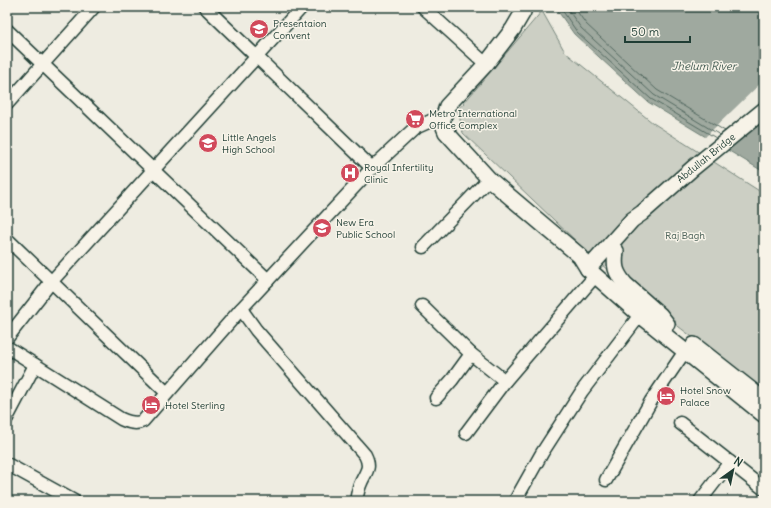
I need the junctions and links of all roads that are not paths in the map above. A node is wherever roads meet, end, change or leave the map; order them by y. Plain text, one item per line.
1 (94, 7) edge
2 (205, 7) edge
3 (302, 7) edge
4 (423, 7) edge
5 (523, 7) edge
6 (7, 30) edge
7 (256, 56) junction
8 (44, 64) junction
9 (486, 64) junction
10 (7, 104) edge
11 (764, 110) edge
12 (444, 115) junction
13 (372, 168) junction
14 (153, 170) junction
15 (489, 179) junction
16 (646, 210) junction
17 (7, 239) edge
18 (423, 247) dead end
19 (616, 251) junction
20 (591, 267) junction
21 (268, 280) junction
22 (51, 282) junction
23 (422, 306) dead end
24 (241, 309) junction
25 (640, 315) junction
26 (667, 324) junction
27 (7, 338) edge
28 (7, 348) edge
29 (685, 351) junction
30 (471, 354) junction
31 (36, 365) junction
32 (505, 381) junction
33 (167, 394) junction
34 (436, 398) dead end
35 (764, 400) edge
36 (764, 415) edge
37 (7, 418) edge
38 (680, 423) dead end
39 (466, 433) dead end
40 (730, 462) junction
41 (7, 464) edge
42 (606, 480) dead end
43 (764, 489) edge
44 (74, 501) edge
45 (356, 501) edge
46 (516, 501) edge
47 (700, 501) edge

1 - 8 street
2 - 7 street
3 - 7 street
4 - 9 street
5 - 9 main road
6 - 8 street
7 - 13 street
7 - 14 street
8 - 10 street
8 - 14 street
9 - 12 main road
11 - 16 main road, Abdullah Bridge
12 - 13 street
12 - 15 main road
13 - 21 street
14 - 21 street
14 - 22 street
15 - 18 street
15 - 20 main road
16 - 19 main road
16 - 20 main road, Abdullah Bridge
17 - 22 street
19 - 20 main road
19 - 26 main road
20 - 25 main road
20 - 26 main road
20 - 32 street
21 - 24 street
22 - 27 street
22 - 33 street
23 - 30 street
24 - 33 street
24 - 45 street
25 - 29 main road
25 - 46 street
26 - 35 main road
28 - 31 street
29 - 36 main road
29 - 42 street
30 - 32 street
30 - 34 street
31 - 33 street
31 - 37 street
32 - 39 street
38 - 40 street
40 - 43 street
40 - 47 street
41 - 44 street

